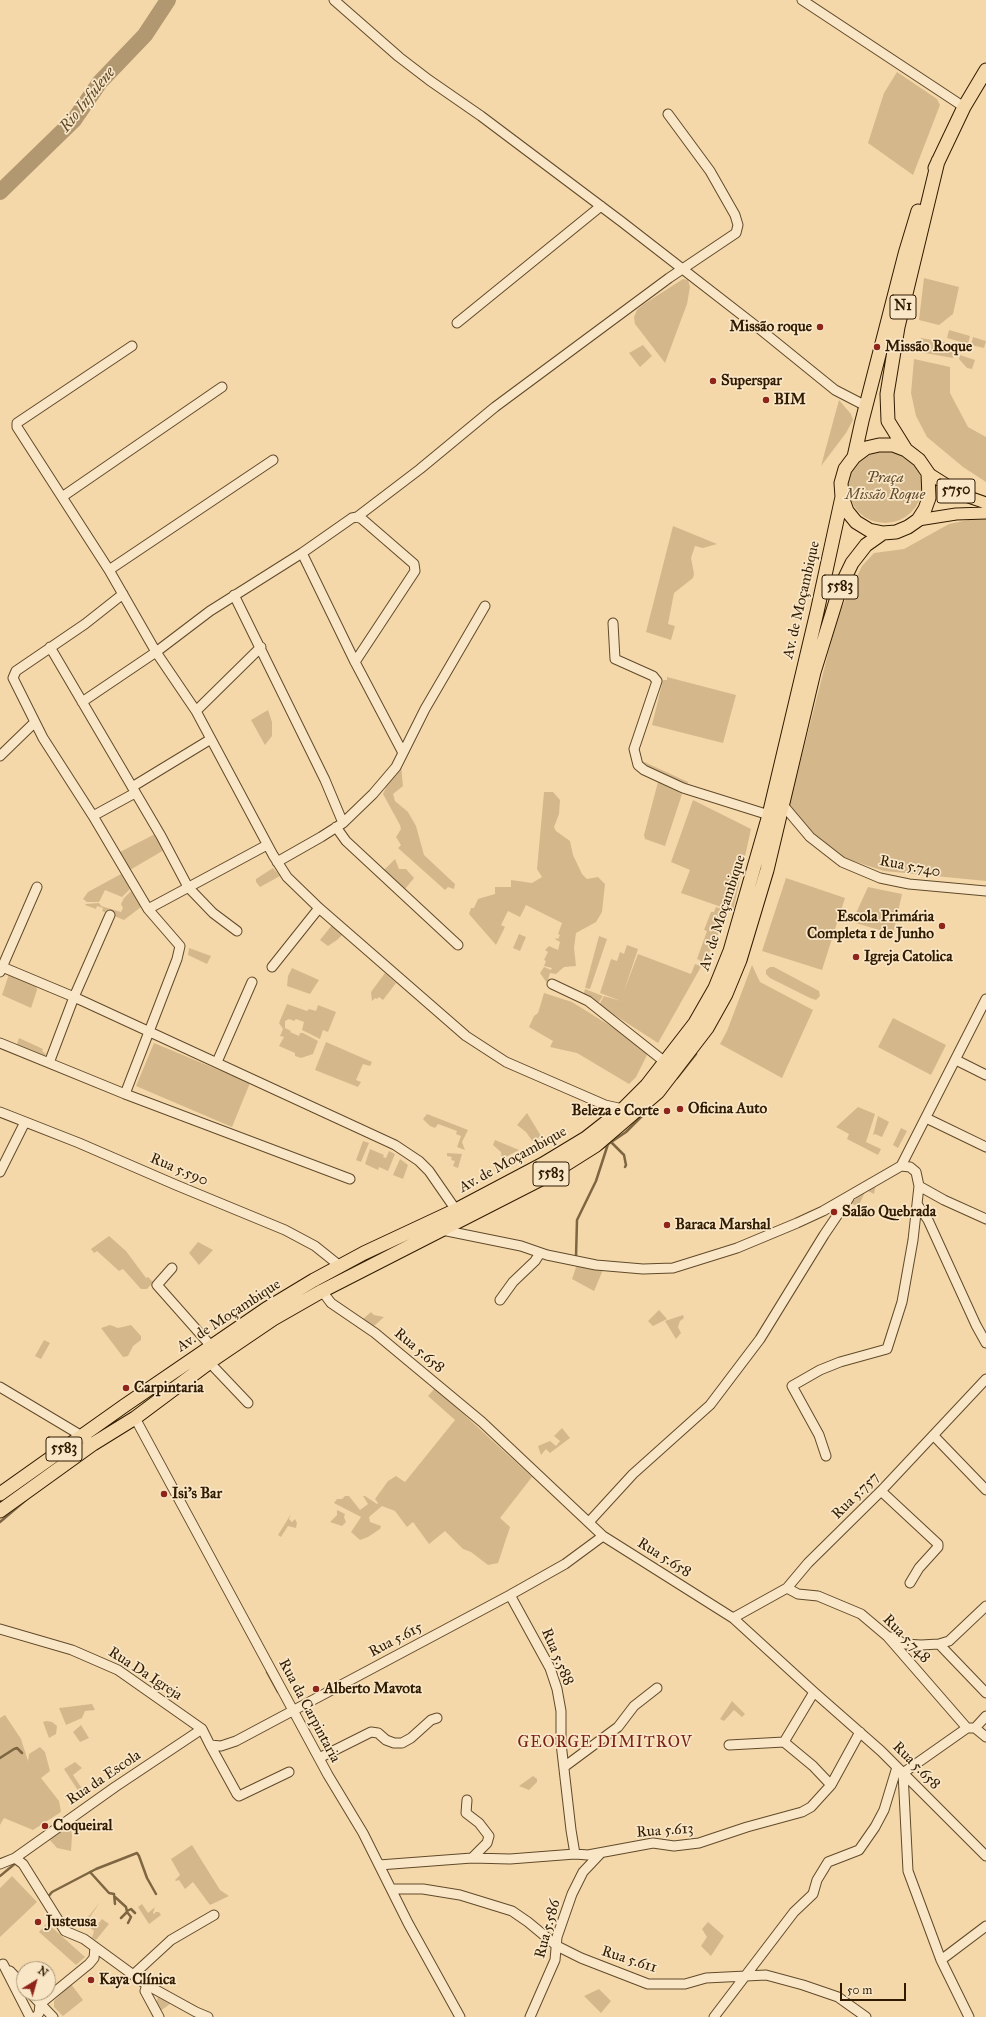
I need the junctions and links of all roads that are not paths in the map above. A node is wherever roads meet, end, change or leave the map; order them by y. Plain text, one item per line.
1 (334, 0) edge
2 (808, 2) edge
3 (986, 70) edge
4 (964, 107) junction
5 (668, 114) dead end
6 (938, 161) junction
7 (601, 206) junction
8 (682, 269) junction
9 (456, 323) dead end
10 (132, 346) dead end
11 (222, 386) dead end
12 (866, 406) junction
13 (906, 450) junction
14 (854, 457) junction
15 (273, 460) dead end
16 (928, 473) junction
17 (62, 497) junction
18 (842, 497) junction
19 (986, 503) edge
20 (986, 513) edge
21 (357, 517) junction
22 (918, 520) junction
23 (883, 533) junction
24 (302, 553) junction
25 (109, 570) junction
26 (124, 594) junction
27 (234, 595) junction
28 (486, 606) dead end
29 (613, 623) dead end
30 (50, 647) junction
31 (261, 647) junction
32 (156, 652) junction
33 (355, 662) junction
34 (82, 702) junction
35 (196, 711) junction
36 (34, 723) junction
37 (211, 739) junction
38 (403, 753) junction
39 (0, 756) edge
40 (134, 790) junction
41 (783, 805) junction
42 (769, 815) junction
43 (94, 816) junction
44 (339, 825) junction
45 (267, 845) junction
46 (278, 862) junction
47 (36, 887) dead end
48 (188, 887) junction
49 (986, 891) edge
50 (319, 908) junction
51 (148, 909) junction
52 (110, 915) dead end
53 (238, 931) dead end
54 (458, 945) dead end
55 (272, 967) dead end
56 (1, 968) edge
57 (252, 982) dead end
58 (552, 984) dead end
59 (74, 997) junction
60 (986, 1000) edge
61 (149, 1032) junction
62 (0, 1043) edge
63 (956, 1060) junction
64 (217, 1062) junction
65 (665, 1062) junction
66 (49, 1063) junction
67 (986, 1075) edge
68 (125, 1094) junction
69 (623, 1109) junction
70 (0, 1112) edge
71 (926, 1118) junction
72 (25, 1122) junction
73 (986, 1147) edge
74 (902, 1166) junction
75 (0, 1172) edge
76 (350, 1179) dead end
77 (919, 1186) junction
78 (851, 1195) junction
79 (916, 1204) junction
80 (456, 1210) junction
81 (986, 1219) edge
82 (442, 1230) junction
83 (540, 1253) junction
84 (340, 1266) junction
85 (172, 1268) dead end
86 (322, 1291) junction
87 (500, 1300) dead end
88 (986, 1343) edge
89 (211, 1346) junction
90 (209, 1362) junction
91 (985, 1383) edge
92 (0, 1387) edge
93 (248, 1403) dead end
94 (135, 1418) junction
95 (83, 1436) junction
96 (934, 1436) junction
97 (93, 1444) junction
98 (826, 1456) dead end
99 (986, 1490) edge
100 (881, 1491) junction
101 (0, 1494) edge
102 (0, 1511) edge
103 (589, 1522) junction
104 (603, 1536) junction
105 (910, 1583) dead end
106 (786, 1588) junction
107 (510, 1595) junction
108 (986, 1606) edge
109 (733, 1618) junction
110 (0, 1629) edge
111 (887, 1636) junction
112 (939, 1644) junction
113 (657, 1688) dead end
114 (814, 1692) junction
115 (986, 1694) edge
116 (293, 1711) junction
117 (986, 1716) edge
118 (437, 1718) dead end
119 (971, 1728) junction
120 (202, 1729) junction
121 (860, 1732) junction
122 (986, 1737) edge
123 (784, 1742) junction
124 (729, 1744) dead end
125 (210, 1745) junction
126 (319, 1758) junction
127 (564, 1767) junction
128 (900, 1770) junction
129 (289, 1772) dead end
130 (831, 1785) junction
131 (467, 1800) dead end
132 (575, 1854) junction
133 (600, 1854) junction
134 (986, 1856) edge
135 (15, 1858) junction
136 (472, 1858) junction
137 (1, 1865) edge
138 (379, 1865) junction
139 (393, 1889) junction
140 (214, 1915) dead end
141 (986, 1926) edge
142 (557, 1946) junction
143 (95, 1947) junction
144 (941, 1960) junction
145 (1, 1963) edge
146 (133, 1975) junction
147 (747, 1975) junction
148 (16, 1978) edge
149 (147, 1984) junction
150 (37, 2001) edge
151 (40, 2004) junction
152 (30, 2017) edge
153 (36, 2017) edge
154 (53, 2017) edge
155 (159, 2017) edge
156 (208, 2017) edge
157 (460, 2017) edge
158 (530, 2017) edge
159 (714, 2017) edge
160 (866, 2017) edge
161 (970, 2017) edge

1 - 7 street
2 - 4 street
3 - 4 highway, N1
4 - 6 highway, N1
5 - 8 street
6 - 12 highway, N1
6 - 13 highway, N1
7 - 8 street
7 - 9 street
8 - 12 street
8 - 21 street
10 - 17 street
11 - 17 street
12 - 14 highway, N1
13 - 14 highway, N1
13 - 16 highway, N1
14 - 18 highway, N1
15 - 25 street
16 - 19 main road, 5750
16 - 22 highway
17 - 25 street
18 - 23 highway, N1
18 - 42 highway, Av. de Moçambique / 5583
20 - 22 main road
21 - 24 street
21 - 33 street
22 - 23 highway, N1
23 - 41 highway, Av. de Moçambique / 5583
24 - 27 street
24 - 33 street
25 - 26 street
26 - 30 street
26 - 32 street
27 - 31 street
27 - 32 street
28 - 38 street
29 - 42 street
30 - 34 street
30 - 36 street
31 - 35 street
31 - 44 street
32 - 34 street
32 - 35 street
33 - 38 street
34 - 40 street
35 - 37 street
36 - 39 street
36 - 43 street
37 - 40 street
37 - 45 street
38 - 44 street
40 - 43 street
40 - 48 street
41 - 49 street, Rua 5.740
41 - 82 highway, Av. de Moçambique / 5583
42 - 65 highway, Av. de Moçambique / 5583
43 - 51 street
44 - 46 street
44 - 54 street
45 - 46 street
45 - 48 street
46 - 50 street
47 - 56 street
48 - 51 street
48 - 53 street
50 - 55 street
50 - 69 street
51 - 61 street
52 - 59 street
56 - 59 street
57 - 64 street
58 - 65 street
59 - 61 street
59 - 66 street
60 - 63 street
61 - 64 street
61 - 68 street
62 - 66 street
63 - 67 street
63 - 71 street
64 - 80 street
65 - 69 highway, Av. de Moçambique / 5583
66 - 68 street
68 - 76 street
69 - 80 highway, Av. de Moçambique / 5583
70 - 72 street, Rua 5.590
71 - 73 street
71 - 74 street
72 - 75 street
72 - 84 street, Rua 5.590
74 - 77 street
74 - 78 street
77 - 79 street
77 - 81 street
78 - 83 street
78 - 103 street
79 - 88 street
79 - 98 street
80 - 84 highway, Av. de Moçambique / 5583
82 - 83 street
82 - 86 highway, Av. de Moçambique / 5583
83 - 87 street
84 - 89 highway, Av. de Moçambique / 5583
85 - 89 street
86 - 90 highway, Av. de Moçambique / 5583
86 - 103 street, Rua 5.658
89 - 95 highway, Av. de Moçambique / 5583
90 - 93 street
90 - 94 highway, Av. de Moçambique / 5583
91 - 96 street, Rua 5.757
92 - 95 street
94 - 97 highway, Av. de Moçambique / 5583
94 - 116 street, Rua da Carpintaria
95 - 97 street
95 - 101 highway, Av. de Moçambique / 5583
96 - 99 street
96 - 100 street, Rua 5.757
97 - 102 highway, Av. de Moçambique / 5583
100 - 105 street
100 - 106 street, Rua 5.757
103 - 104 street, Rua 5.658
104 - 107 street, Rua 5.615
104 - 109 street, Rua 5.658
106 - 109 street, Rua 5.757
106 - 111 street, Rua 5.748
107 - 116 street, Rua 5.615
107 - 127 street, Rua 5.588
108 - 112 street
109 - 114 street, Rua 5.658
110 - 120 street, Rua Da Igreja
111 - 112 street
111 - 119 street, Rua 5.748
112 - 115 street
113 - 127 street
114 - 121 street, Rua 5.658
114 - 123 street
116 - 125 street, Rua 5.615
116 - 126 street, Rua da Carpintaria
117 - 119 street
118 - 126 street
119 - 122 street, Rua 5.748
119 - 128 street
120 - 125 street
120 - 135 street, Rua da Escola
121 - 128 street, Rua 5.658
121 - 130 street, Rua 5.613
123 - 124 street
123 - 130 street
125 - 129 street
126 - 138 street, Rua da Carpintaria
127 - 132 street, Rua 5.588
128 - 134 street, Rua 5.658
128 - 144 street
128 - 147 street
130 - 133 street, Rua 5.613
131 - 136 street
132 - 133 street, Rua 5.613
132 - 136 street, Rua 5.613
133 - 142 street, Rua 5.586
135 - 137 street, Rua da Escola
135 - 143 street
136 - 138 street, Rua 5.613
138 - 139 street, Rua da Carpintaria
139 - 142 street, Rua 5.611
139 - 157 street, Rua da Carpintaria
140 - 146 street
141 - 144 street
142 - 147 street, Rua 5.611
142 - 158 street, Rua 5.586
143 - 146 street
143 - 151 street
144 - 161 street
145 - 148 street
145 - 152 street
146 - 149 street
147 - 159 street
147 - 160 street, Rua 5.611
149 - 155 street
149 - 156 street
150 - 151 street
151 - 153 street
151 - 154 street

